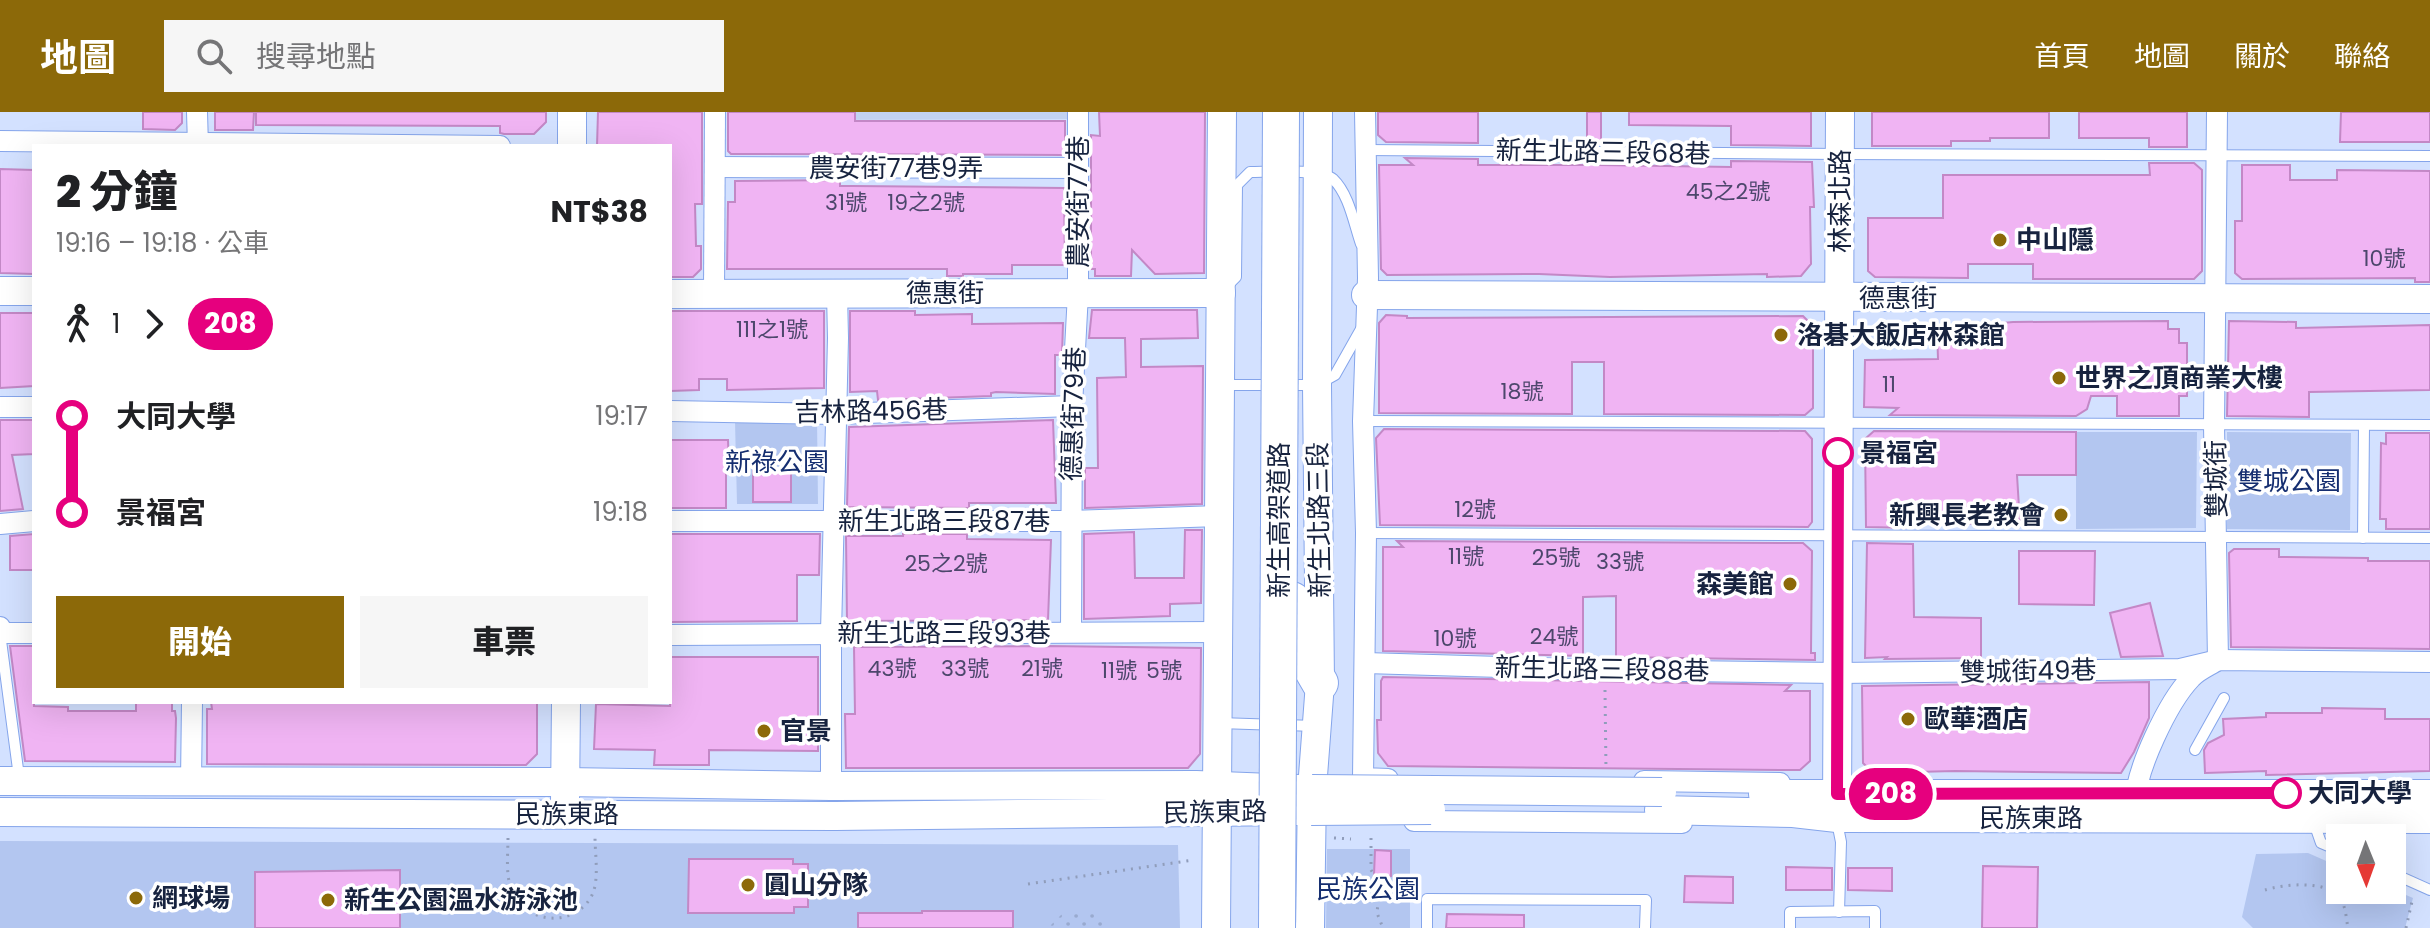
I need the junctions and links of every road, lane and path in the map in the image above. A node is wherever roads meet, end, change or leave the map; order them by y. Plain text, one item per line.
1 (197, 112) edge
2 (572, 112) edge
3 (715, 112) edge
4 (1078, 112) edge
5 (1222, 112) edge
6 (1261, 112) edge
7 (1281, 112) edge
8 (1291, 112) edge
9 (1318, 112) edge
10 (1365, 112) edge
11 (1840, 112) edge
12 (2217, 112) edge
13 (0, 141) edge
14 (198, 144) edge
15 (572, 144) edge
16 (1365, 150) junction
17 (1840, 154) junction
18 (2217, 156) junction
19 (2430, 156) edge
20 (715, 167) junction
21 (1078, 168) junction
22 (1318, 173) junction
23 (1368, 265) junction
24 (0, 291) edge
25 (32, 291) edge
26 (714, 293) junction
27 (837, 293) junction
28 (1078, 293) junction
29 (1221, 293) junction
30 (672, 294) edge
31 (1840, 297) junction
32 (2216, 299) junction
33 (2430, 299) edge
34 (1366, 308) junction
35 (1220, 385) junction
36 (1317, 385) junction
37 (1072, 406) junction
38 (0, 407) edge
39 (32, 407) edge
40 (672, 411) edge
41 (836, 414) junction
42 (1363, 421) junction
43 (1838, 422) junction
44 (2214, 425) junction
45 (2364, 425) junction
46 (2430, 425) edge
47 (1219, 516) junction
48 (32, 521) edge
49 (672, 521) edge
50 (835, 521) junction
51 (1070, 521) junction
52 (0, 524) edge
53 (1366, 533) junction
54 (1838, 537) junction
55 (2217, 538) junction
56 (2363, 538) junction
57 (2430, 538) edge
58 (0, 630) edge
59 (1071, 632) junction
60 (1218, 632) junction
61 (32, 633) edge
62 (831, 633) junction
63 (672, 635) edge
64 (2218, 660) junction
65 (2430, 662) edge
66 (1365, 663) junction
67 (1605, 670) junction
68 (1838, 673) junction
69 (1320, 683) junction
70 (2224, 698) dead end
71 (192, 704) edge
72 (566, 704) edge
73 (1217, 723) junction
74 (1317, 726) junction
75 (2195, 750) dead end
76 (1606, 771) dead end
77 (10, 781) edge
78 (191, 782) junction
79 (565, 782) junction
80 (831, 786) junction
81 (2430, 794) edge
82 (1217, 799) junction
83 (1312, 800) junction
84 (2135, 805) junction
85 (1837, 806) junction
86 (0, 812) edge
87 (565, 814) junction
88 (2312, 818) junction
89 (2430, 819) edge
90 (507, 832) dead end
91 (595, 833) dead end
92 (1361, 833) junction
93 (1334, 838) dead end
94 (2326, 845) edge
95 (1197, 859) dead end
96 (2406, 879) edge
97 (1028, 884) dead end
98 (2265, 890) dead end
99 (2430, 890) edge
100 (2414, 891) dead end
101 (1839, 912) junction
102 (553, 920) junction
103 (553, 928) edge
104 (1216, 928) edge
105 (1257, 928) edge
106 (1277, 928) edge
107 (1310, 928) edge
108 (1383, 928) edge
109 (1427, 928) edge
110 (1645, 928) edge
111 (1790, 928) edge
112 (1875, 928) edge
113 (2348, 928) edge
114 (2406, 928) edge

1 - 14 street
2 - 15 street
3 - 20 street
4 - 21 street, 農安街77巷
5 - 29 street
6 - 105 highway, 新生高架道路
7 - 106 highway, 新生高架道路, bridge
8 - 69 highway
9 - 22 street, 新生北路三段
10 - 16 street, 新生北路三段
11 - 17 street, 林森北路
12 - 18 street, 雙城街
13 - 14 street
16 - 17 lane, 新生北路三段68巷
16 - 23 street, 新生北路三段
17 - 18 lane, 新生北路三段68巷
17 - 31 street, 林森北路
18 - 19 lane, 新生北路三段68巷
18 - 32 street, 雙城街
20 - 21 street, 農安街77巷9弄
20 - 26 street
21 - 28 street, 農安街77巷
22 - 23 lane
22 - 29 lane
22 - 36 street, 新生北路三段
23 - 34 street, 新生北路三段
24 - 25 street
26 - 27 street, 德惠街
26 - 30 street, 德惠街
27 - 28 street, 德惠街
27 - 41 street
28 - 29 street, 德惠街
28 - 37 street, 德惠街79巷
29 - 35 street
31 - 32 street, 德惠街
31 - 34 street, 德惠街
31 - 43 street, 林森北路
32 - 33 street, 德惠街
32 - 44 street, 雙城街
34 - 36 lane
34 - 42 street, 新生北路三段
35 - 36 lane
35 - 47 street
36 - 69 street, 新生北路三段
37 - 41 street, 吉林路456巷
37 - 51 street, 德惠街79巷
38 - 39 street
40 - 41 street, 吉林路456巷
41 - 50 street
42 - 43 lane
42 - 53 street, 新生北路三段
43 - 44 lane
43 - 54 street, 林森北路
44 - 45 lane
44 - 55 street, 雙城街
45 - 46 lane
45 - 56 lane
47 - 51 street, 新生北路三段87巷
47 - 60 street
48 - 52 street
49 - 50 street, 新生北路三段87巷
50 - 51 street, 新生北路三段87巷
50 - 62 street
51 - 59 street, 德惠街79巷
53 - 54 lane
53 - 66 street, 新生北路三段
54 - 55 lane
54 - 68 street, 林森北路
55 - 56 lane
55 - 64 street, 雙城街
56 - 57 lane
58 - 61 street
58 - 77 lane
59 - 60 street, 新生北路三段93巷
59 - 62 street, 新生北路三段93巷
60 - 73 street
62 - 63 street, 新生北路三段93巷
62 - 80 street
64 - 65 street, 雙城街49巷
64 - 68 street, 雙城街49巷
64 - 84 street
66 - 67 street, 新生北路三段88巷
66 - 85 street, 新生北路三段
67 - 68 street, 新生北路三段88巷
67 - 76 path
68 - 85 street, 林森北路
69 - 74 street, 新生北路三段
70 - 75 lane
71 - 78 street
72 - 79 street
73 - 74 lane
73 - 82 street
74 - 83 street, 新生北路三段
77 - 78 street, 民族東路
78 - 79 street, 民族東路
79 - 80 street, 民族東路
79 - 87 street
80 - 82 street, 民族東路
81 - 84 street, 民族東路
82 - 83 street, 民族東路
82 - 87 street, 民族東路
82 - 104 street
83 - 85 street, 民族東路, bridge
83 - 107 street, 新生北路三段
84 - 85 street, 民族東路
84 - 88 street, 民族東路
85 - 92 street
85 - 101 lane
86 - 87 street, 民族東路
88 - 89 street, 民族東路
88 - 94 lane
90 - 102 path
91 - 102 path
92 - 93 path
92 - 108 path
95 - 97 path
96 - 99 lane
98 - 113 path
100 - 114 path
101 - 111 lane
101 - 112 lane
102 - 103 path
109 - 110 lane

